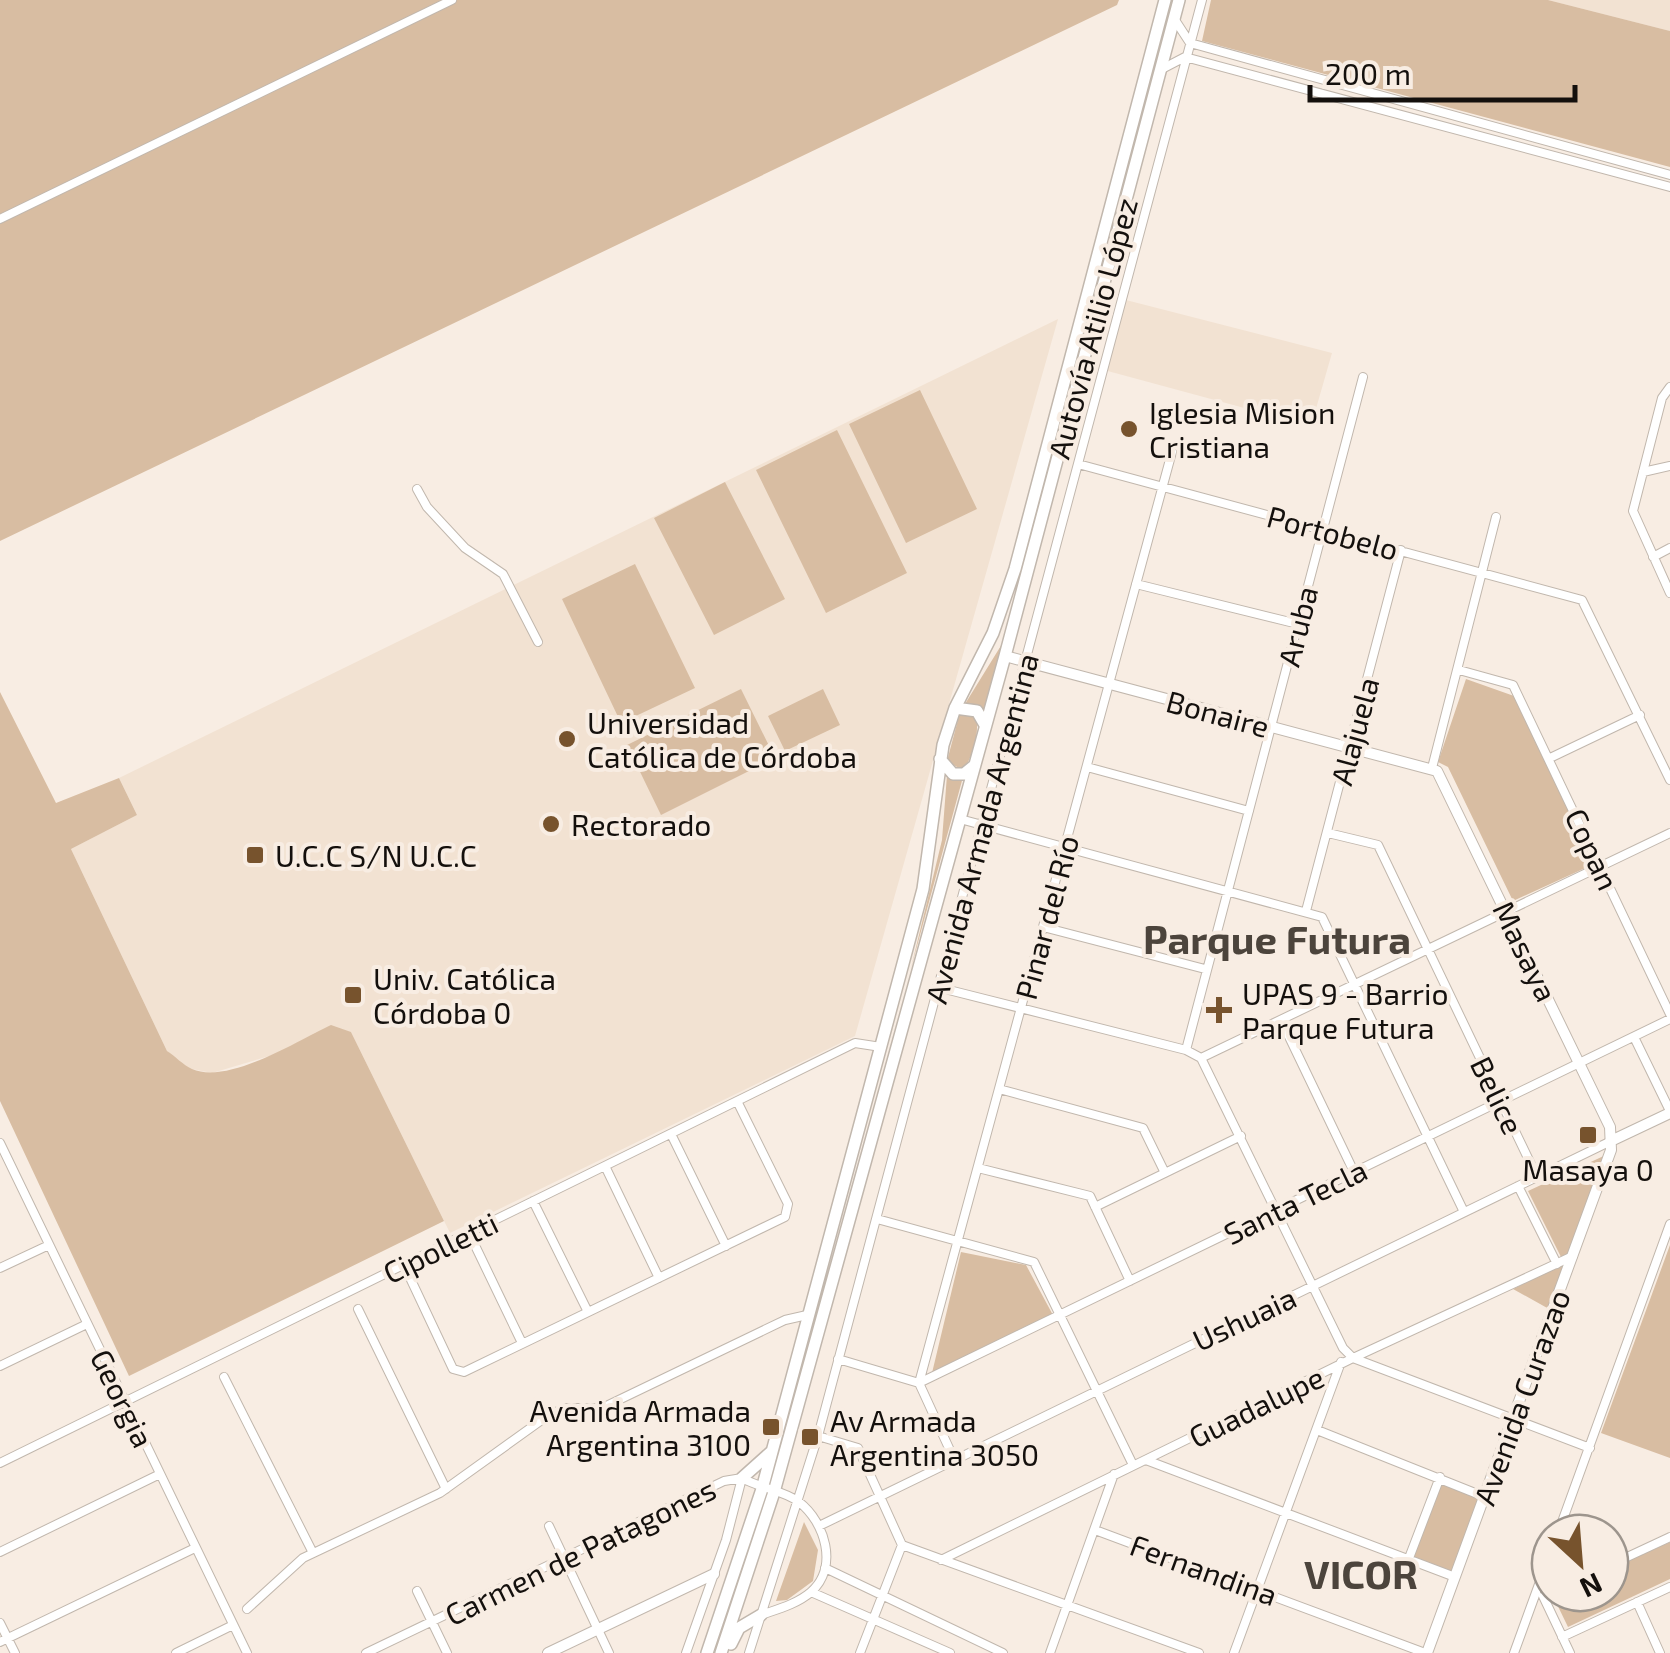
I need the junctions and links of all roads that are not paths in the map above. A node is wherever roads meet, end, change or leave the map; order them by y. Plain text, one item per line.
1 (452, 0) edge
2 (1165, 0) edge
3 (1179, 0) edge
4 (1202, 0) edge
5 (1174, 18) junction
6 (1190, 42) junction
7 (1186, 57) junction
8 (1160, 70) junction
9 (1670, 174) edge
10 (1670, 187) edge
11 (0, 219) edge
12 (1363, 377) dead end
13 (1670, 387) edge
14 (1172, 452) dead end
15 (1078, 464) junction
16 (1670, 466) edge
17 (1644, 472) junction
18 (1163, 485) junction
19 (418, 488) dead end
20 (1496, 517) dead end
21 (1320, 529) junction
22 (1670, 548) edge
23 (1401, 550) junction
24 (1652, 556) junction
25 (1484, 572) junction
26 (1136, 584) junction
27 (1670, 592) edge
28 (1298, 624) junction
29 (993, 633) joint
30 (538, 642) dead end
31 (1005, 656) junction
32 (1026, 662) junction
33 (1459, 670) junction
34 (1109, 684) junction
35 (955, 708) junction
36 (1640, 715) junction
37 (1271, 727) junction
38 (985, 729) junction
39 (1350, 748) junction
40 (1550, 758) junction
41 (940, 759) junction
42 (975, 765) junction
43 (1087, 767) junction
44 (1432, 768) junction
45 (1670, 780) edge
46 (1249, 811) junction
47 (960, 818) junction
48 (980, 823) junction
49 (1328, 833) junction
50 (1670, 833) edge
51 (1065, 846) junction
52 (1601, 866) junction
53 (1227, 890) junction
54 (1306, 911) junction
55 (1507, 912) junction
56 (1043, 927) junction
57 (1428, 950) junction
58 (1205, 969) junction
59 (1355, 984) junction
60 (938, 987) junction
61 (1021, 1008) junction
62 (1670, 1016) edge
63 (1281, 1020) junction
64 (1634, 1037) junction
65 (881, 1048) junction
66 (1186, 1050) junction
67 (1201, 1058) junction
68 (1580, 1063) junction
69 (999, 1090) junction
70 (737, 1101) junction
71 (1501, 1101) junction
72 (1670, 1112) edge
73 (671, 1134) junction
74 (1241, 1136) junction
75 (1428, 1137) junction
76 (1612, 1140) junction
77 (0, 1143) edge
78 (605, 1166) junction
79 (978, 1168) junction
80 (13, 1170) junction
81 (1354, 1172) junction
82 (1166, 1173) junction
83 (0, 1176) edge
84 (1537, 1176) junction
85 (1518, 1186) junction
86 (533, 1202) junction
87 (1095, 1207) junction
88 (1277, 1210) junction
89 (1464, 1212) junction
90 (877, 1219) junction
91 (1670, 1224) edge
92 (470, 1233) junction
93 (958, 1242) junction
94 (49, 1245) junction
95 (726, 1246) junction
96 (1573, 1256) junction
97 (1556, 1264) junction
98 (404, 1265) junction
99 (0, 1268) edge
100 (659, 1278) junction
101 (1130, 1280) junction
102 (1313, 1286) junction
103 (358, 1309) dead end
104 (588, 1312) junction
105 (807, 1315) junction
106 (1060, 1315) junction
107 (88, 1324) junction
108 (522, 1343) junction
109 (1343, 1348) junction
110 (1353, 1358) junction
111 (838, 1359) junction
112 (1341, 1364) junction
113 (0, 1366) edge
114 (224, 1376) dead end
115 (920, 1383) junction
116 (1096, 1389) junction
117 (125, 1402) junction
118 (1513, 1420) junction
119 (1317, 1430) junction
120 (818, 1436) junction
121 (1590, 1448) junction
122 (771, 1452) junction
123 (954, 1458) junction
124 (1145, 1460) junction
125 (0, 1463) edge
126 (1134, 1465) junction
127 (160, 1474) junction
128 (1114, 1474) junction
129 (1440, 1477) junction
130 (742, 1478) junction
131 (446, 1489) junction
132 (768, 1490) junction
133 (881, 1494) junction
134 (1485, 1497) junction
135 (798, 1502) junction
136 (1287, 1512) junction
137 (1566, 1513) edge
138 (549, 1526) dead end
139 (819, 1526) junction
140 (1094, 1530) junction
141 (1670, 1537) edge
142 (902, 1545) junction
143 (195, 1548) junction
144 (0, 1552) edge
145 (312, 1553) junction
146 (1630, 1556) edge
147 (564, 1558) junction
148 (1408, 1558) junction
149 (941, 1560) junction
150 (824, 1568) junction
151 (714, 1574) junction
152 (1456, 1577) junction
153 (1257, 1587) junction
154 (1670, 1587) edge
155 (416, 1592) dead end
156 (811, 1592) junction
157 (881, 1598) junction
158 (1637, 1602) junction
159 (1066, 1605) junction
160 (247, 1609) dead end
161 (1533, 1613) edge
162 (1551, 1613) edge
163 (762, 1615) junction
164 (873, 1617) junction
165 (432, 1621) junction
166 (0, 1623) edge
167 (233, 1625) junction
168 (598, 1629) junction
169 (1562, 1636) junction
170 (4, 1640) edge
171 (15, 1653) edge
172 (176, 1653) edge
173 (247, 1653) edge
174 (366, 1653) edge
175 (447, 1653) edge
176 (548, 1653) edge
177 (610, 1653) edge
178 (686, 1653) edge
179 (707, 1653) edge
180 (724, 1653) edge
181 (749, 1653) edge
182 (860, 1653) edge
183 (950, 1653) edge
184 (1004, 1653) edge
185 (1050, 1653) edge
186 (1198, 1653) edge
187 (1234, 1653) edge
188 (1426, 1653) edge
189 (1514, 1653) edge
190 (1570, 1653) edge
191 (1660, 1653) edge

1 - 11 street
2 - 29 main road, Autovía Atilio López
3 - 5 main road, Autovía Atilio López
4 - 6 street, Avenida Armada Argentina
5 - 6 street
5 - 8 main road, Autovía Atilio López
6 - 7 street, Avenida Armada Argentina
6 - 9 street
7 - 8 street
7 - 10 street
7 - 15 street, Avenida Armada Argentina
8 - 31 main road, Autovía Atilio López
12 - 21 street, Aruba
13 - 17 street
14 - 18 street, Pinar del Río
15 - 18 street, Portobelo
15 - 32 street, Avenida Armada Argentina
16 - 17 street
17 - 24 street
18 - 21 street, Portobelo
18 - 26 street, Pinar del Río
19 - 30 street
20 - 25 street
21 - 23 street, Portobelo
21 - 28 street, Aruba
22 - 24 street
23 - 25 street, Portobelo
23 - 39 street, Alajuela
24 - 27 street
25 - 33 street
25 - 36 street, Portobelo
26 - 28 street
26 - 34 street, Pinar del Río
28 - 37 street, Aruba
29 - 35 main road, Avenida Armada Argentina
31 - 32 street, Bonaire
31 - 38 main road, Avenida Armada Argentina
32 - 34 street, Bonaire
32 - 48 street, Avenida Armada Argentina
33 - 40 street, Copan
33 - 44 street
34 - 37 street, Bonaire
34 - 43 street, Pinar del Río
35 - 38 main road
35 - 41 main road, Avenida Armada Argentina
36 - 40 street
36 - 45 street
37 - 39 street, Bonaire
37 - 46 street, Aruba
38 - 42 main road, Avenida Armada Argentina
39 - 44 street, Bonaire
39 - 49 street, Alajuela
40 - 52 street, Copan
41 - 42 main road
41 - 65 main road, Avenida Armada Argentina
42 - 47 main road, Avenida Armada Argentina
43 - 46 street
43 - 51 street, Pinar del Río
44 - 55 street, Masaya
46 - 53 street, Aruba
47 - 48 street
47 - 132 main road, Avenida Armada Argentina
48 - 51 street
48 - 60 street, Avenida Armada Argentina
49 - 54 street, Alajuela
49 - 57 street, Belice
50 - 52 street
51 - 53 street
51 - 56 street, Pinar del Río
52 - 55 street
52 - 62 street, Copan
53 - 54 street
53 - 58 street, Aruba
54 - 59 street
55 - 57 street
55 - 68 street, Masaya
56 - 58 street
56 - 61 street, Pinar del Río
57 - 59 street
57 - 71 street, Belice
58 - 66 street, Aruba
59 - 63 street
59 - 75 street
60 - 61 street
60 - 90 street, Avenida Armada Argentina
61 - 66 street
61 - 69 street, Pinar del Río
62 - 64 street, Santa Tecla
63 - 67 street
63 - 81 street
64 - 68 street, Santa Tecla
64 - 72 street
65 - 70 street, Cipolletti
65 - 105 main road, Avenida Armada Argentina
66 - 67 street
67 - 74 street
68 - 71 street, Santa Tecla
68 - 76 street, Masaya
69 - 79 street, Pinar del Río
69 - 82 street
70 - 73 street, Cipolletti
70 - 95 street
71 - 75 street, Santa Tecla
71 - 84 street, Belice
72 - 76 street, Ushuaia
73 - 78 street, Cipolletti
73 - 95 street
74 - 82 street
74 - 88 street
75 - 81 street, Santa Tecla
75 - 89 street
76 - 84 street, Ushuaia
76 - 96 street, Avenida Curazao
77 - 80 street, Georgia
78 - 86 street, Cipolletti
78 - 100 street
79 - 87 street
79 - 93 street, Pinar del Río
80 - 83 street
80 - 94 street, Georgia
81 - 88 street, Santa Tecla
82 - 87 street
84 - 85 street, Ushuaia
85 - 89 street, Ushuaia
85 - 97 street
86 - 92 street, Cipolletti
86 - 104 street
87 - 101 street
88 - 101 street, Santa Tecla
88 - 102 street
89 - 102 street, Ushuaia
90 - 93 street
90 - 111 street, Avenida Armada Argentina
91 - 121 street
92 - 98 street, Cipolletti
92 - 108 street
93 - 106 street
93 - 115 street, Pinar del Río
94 - 99 street
94 - 107 street, Georgia
95 - 100 street
96 - 97 street, Guadalupe
96 - 118 street, Avenida Curazao
97 - 110 street, Guadalupe
98 - 108 street
98 - 117 street, Cipolletti
100 - 104 street
101 - 106 street, Santa Tecla
102 - 109 street
102 - 116 street, Ushuaia
103 - 131 street
104 - 108 street
105 - 122 main road, Avenida Armada Argentina
105 - 131 street
106 - 115 street, Santa Tecla
106 - 116 street
107 - 113 street
107 - 117 street, Georgia
109 - 110 street
109 - 112 street
110 - 112 street, Guadalupe
110 - 118 street
111 - 115 street
111 - 120 street, Avenida Armada Argentina
112 - 119 street
112 - 124 street, Guadalupe
114 - 145 street
115 - 123 street
116 - 123 street, Ushuaia
116 - 126 street
117 - 125 street, Cipolletti
117 - 127 street, Georgia
118 - 121 street
118 - 134 street, Avenida Curazao
119 - 129 street
119 - 136 street
120 - 133 street
120 - 135 street, Avenida Armada Argentina
121 - 137 street
122 - 130 main road
122 - 132 main road, Avenida Armada Argentina
123 - 133 street, Ushuaia
124 - 126 street, Guadalupe
124 - 136 street
126 - 128 street, Guadalupe
127 - 143 street, Georgia
127 - 144 street
128 - 140 street
128 - 149 street, Guadalupe
129 - 134 street
129 - 148 street
130 - 132 street
130 - 147 street, Carmen de Patagones
130 - 151 street
131 - 145 street
132 - 135 street
132 - 179 main road, Avenida Armada Argentina
132 - 180 main road, Avenida Armada Argentina
133 - 139 street, Ushuaia
133 - 142 street
134 - 152 street, Avenida Curazao
135 - 139 street
135 - 163 street, Avenida Armada Argentina
136 - 148 street
136 - 153 street
138 - 147 street
139 - 150 street
140 - 153 street, Fernandina
140 - 159 street
141 - 146 street
142 - 149 street
142 - 157 street
143 - 167 street, Georgia
143 - 170 street
145 - 160 street
147 - 165 street, Carmen de Patagones
147 - 168 street
148 - 152 street
149 - 159 street
150 - 156 street
150 - 157 street
151 - 168 street
151 - 178 street
152 - 188 street, Avenida Curazao
153 - 187 street
153 - 188 street, Fernandina
154 - 158 street
155 - 165 street
156 - 163 street
156 - 164 street
157 - 164 street
157 - 184 street
158 - 169 street
158 - 191 street
159 - 185 street
159 - 186 street
161 - 189 street
162 - 169 street
163 - 180 main road
163 - 181 street, Avenida Armada Argentina
164 - 182 street
164 - 183 street
165 - 174 street, Carmen de Patagones
165 - 175 street
166 - 170 street
167 - 172 street
167 - 173 street, Georgia
168 - 176 street
168 - 177 street
169 - 190 street
170 - 171 street

